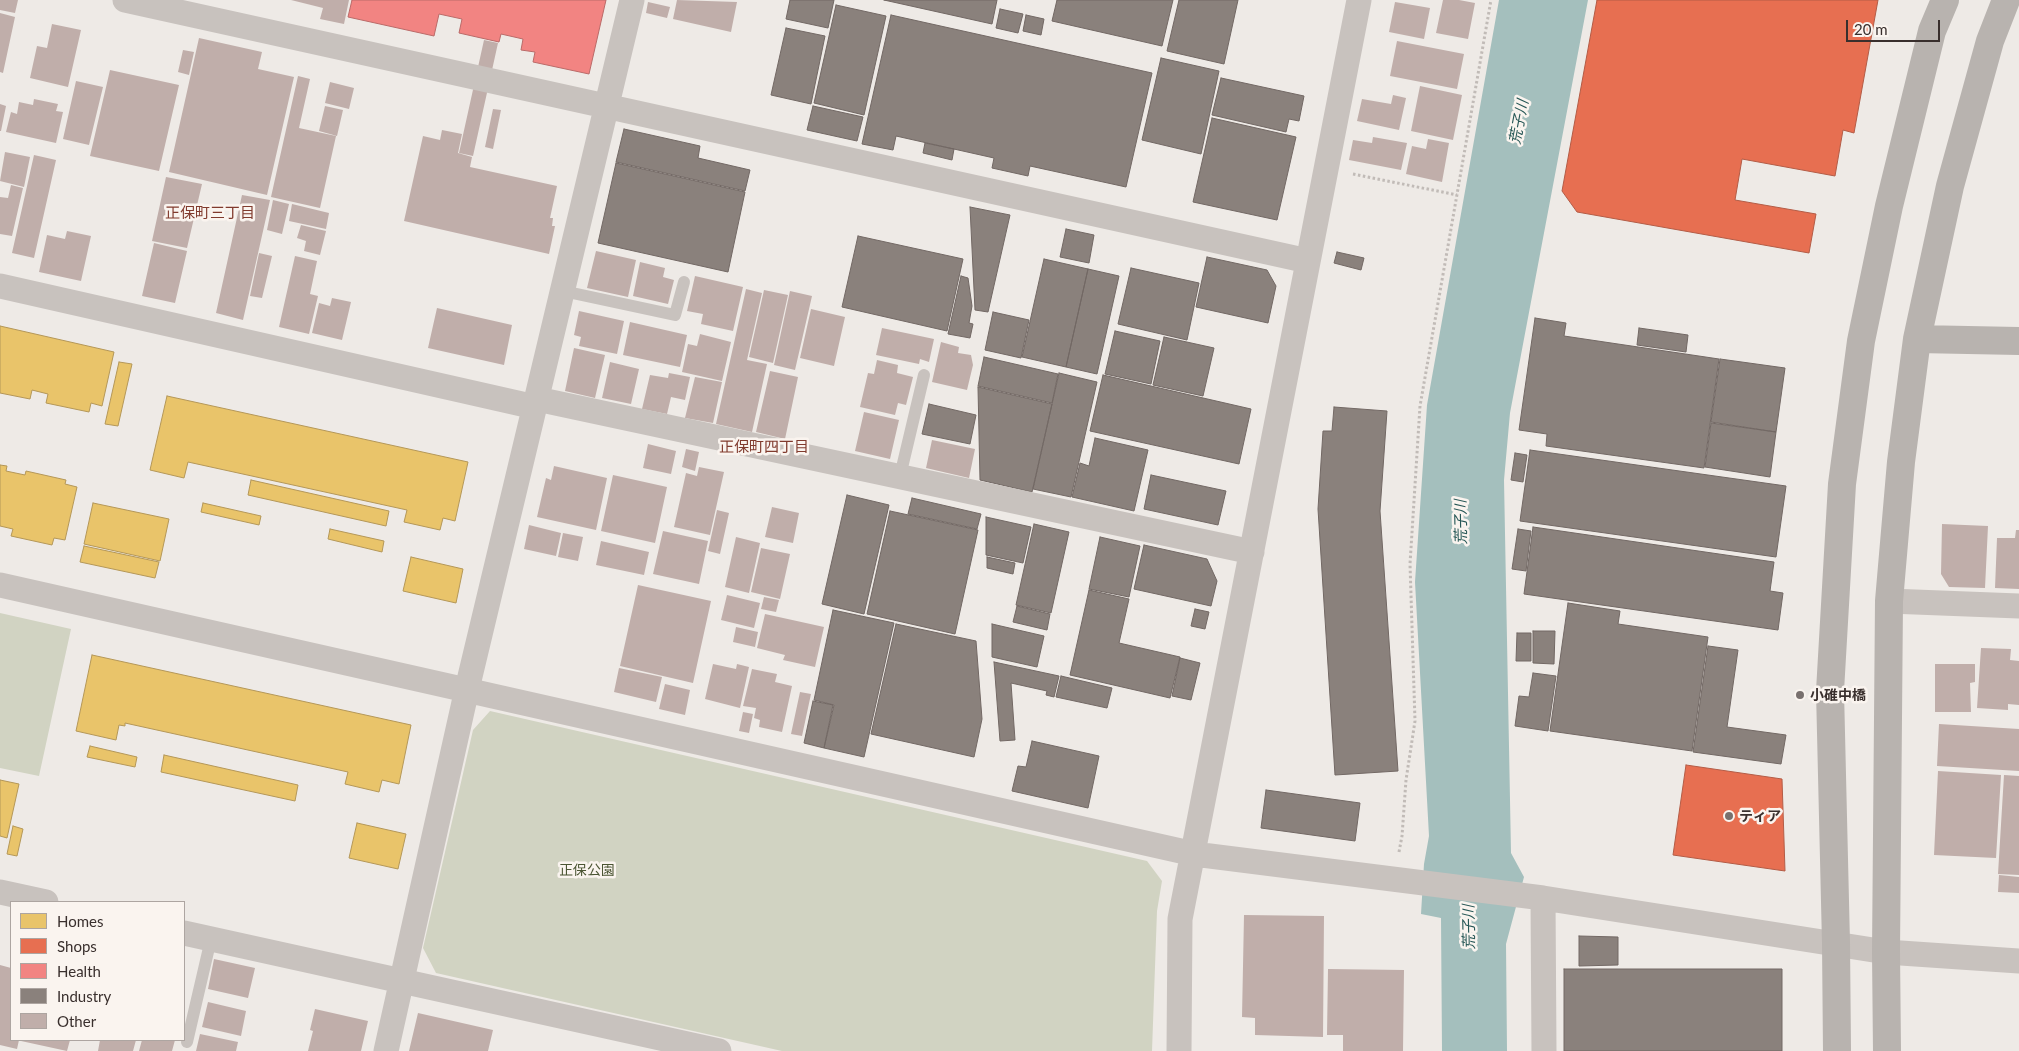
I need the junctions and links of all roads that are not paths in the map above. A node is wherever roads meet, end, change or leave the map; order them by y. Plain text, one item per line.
1 (125, 0) edge
2 (632, 0) edge
3 (1359, 0) edge
4 (1945, 0) edge
5 (2006, 0) edge
6 (607, 106) junction
7 (1308, 261) junction
8 (684, 282) dead end
9 (0, 286) edge
10 (563, 291) junction
11 (1917, 339) junction
12 (2019, 341) edge
13 (924, 375) dead end
14 (536, 403) junction
15 (900, 476) junction
16 (1252, 552) junction
17 (0, 585) edge
18 (1889, 601) junction
19 (2019, 606) edge
20 (467, 689) junction
21 (1194, 854) junction
22 (0, 892) edge
23 (1542, 898) junction
24 (41, 901) edge
25 (185, 933) edge
26 (211, 939) junction
27 (1836, 943) junction
28 (1886, 952) junction
29 (2019, 961) edge
30 (402, 981) junction
31 (187, 1042) dead end
32 (386, 1051) edge
33 (719, 1051) edge
34 (1179, 1051) edge
35 (1544, 1051) edge
36 (1837, 1051) edge
37 (1886, 1051) edge

1 - 6 street
2 - 6 street
3 - 7 street
4 - 27 street
5 - 11 street
6 - 7 street
6 - 10 street
7 - 16 street
8 - 10 lane
9 - 14 street
10 - 14 street
11 - 12 street
11 - 18 street
13 - 15 lane
14 - 15 street
14 - 20 street
15 - 16 street
16 - 21 street
17 - 20 street
18 - 19 street
18 - 28 street
20 - 21 street
20 - 30 street
21 - 23 street
21 - 34 street
22 - 24 street
23 - 27 street
23 - 35 street
25 - 26 street
26 - 30 street
26 - 31 lane
27 - 28 street
27 - 36 street
28 - 29 street
28 - 37 street
30 - 32 street
30 - 33 street

